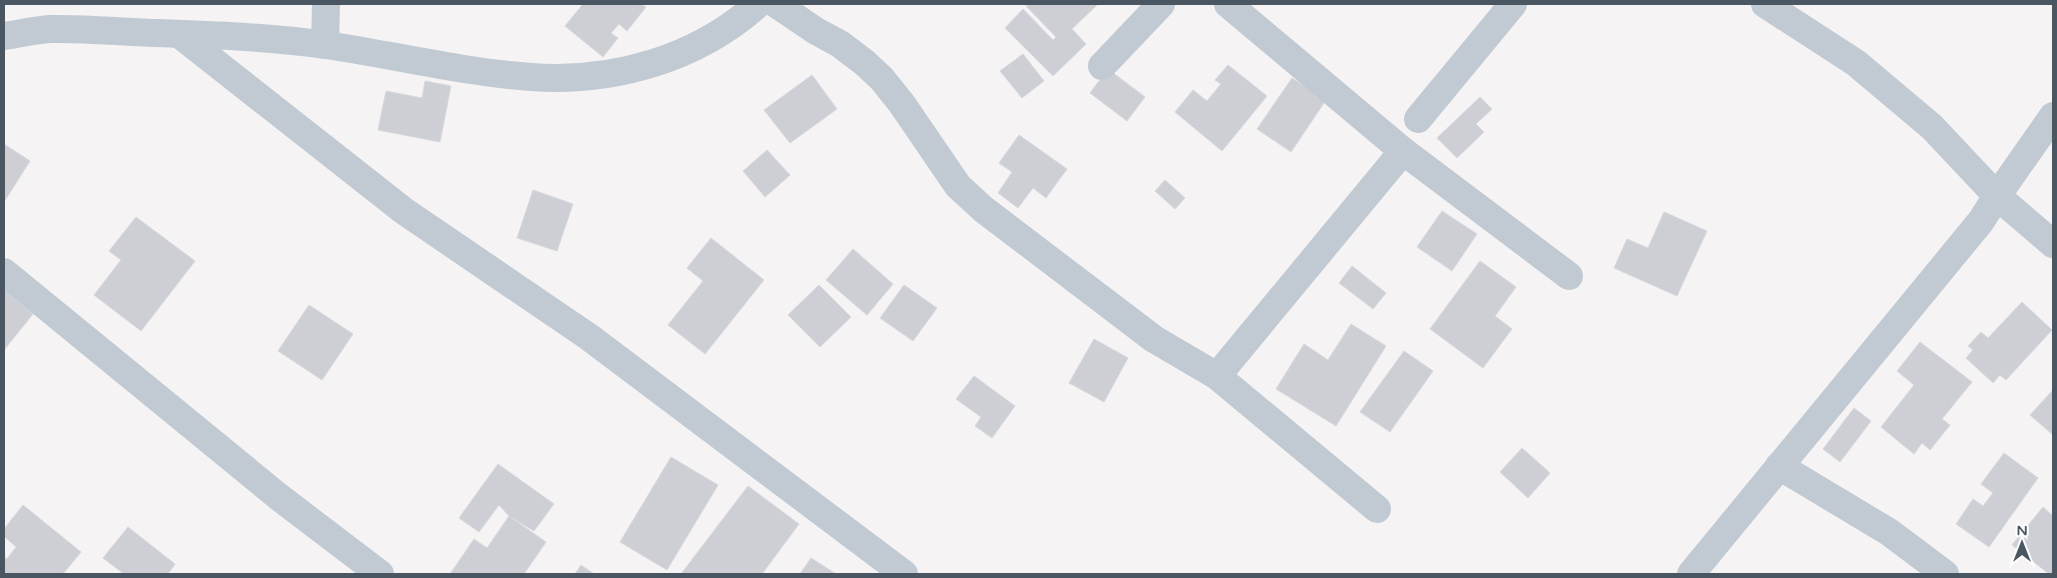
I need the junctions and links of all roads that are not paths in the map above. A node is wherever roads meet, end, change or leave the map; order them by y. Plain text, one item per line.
1 (326, 4) edge
2 (758, 4) edge
3 (776, 4) edge
4 (1161, 4) edge
5 (1228, 4) edge
6 (1513, 4) edge
7 (1765, 4) edge
8 (179, 34) junction
9 (4, 36) edge
10 (325, 45) junction
11 (1102, 66) dead end
12 (2053, 116) edge
13 (1418, 119) dead end
14 (1403, 151) junction
15 (1997, 196) junction
16 (2053, 244) edge
17 (4, 272) edge
18 (1569, 276) dead end
19 (1217, 376) junction
20 (1779, 466) junction
21 (1377, 509) dead end
22 (380, 574) edge
23 (904, 574) edge
24 (1691, 574) edge
25 (1945, 574) edge

1 - 10 street
2 - 10 street
3 - 19 street
4 - 11 street
5 - 14 street
6 - 13 street
7 - 15 street
8 - 9 street
8 - 10 street
8 - 23 street
12 - 15 street
14 - 18 street
14 - 19 street
15 - 16 street
15 - 20 street
17 - 22 street
19 - 21 street
20 - 24 street
20 - 25 street

